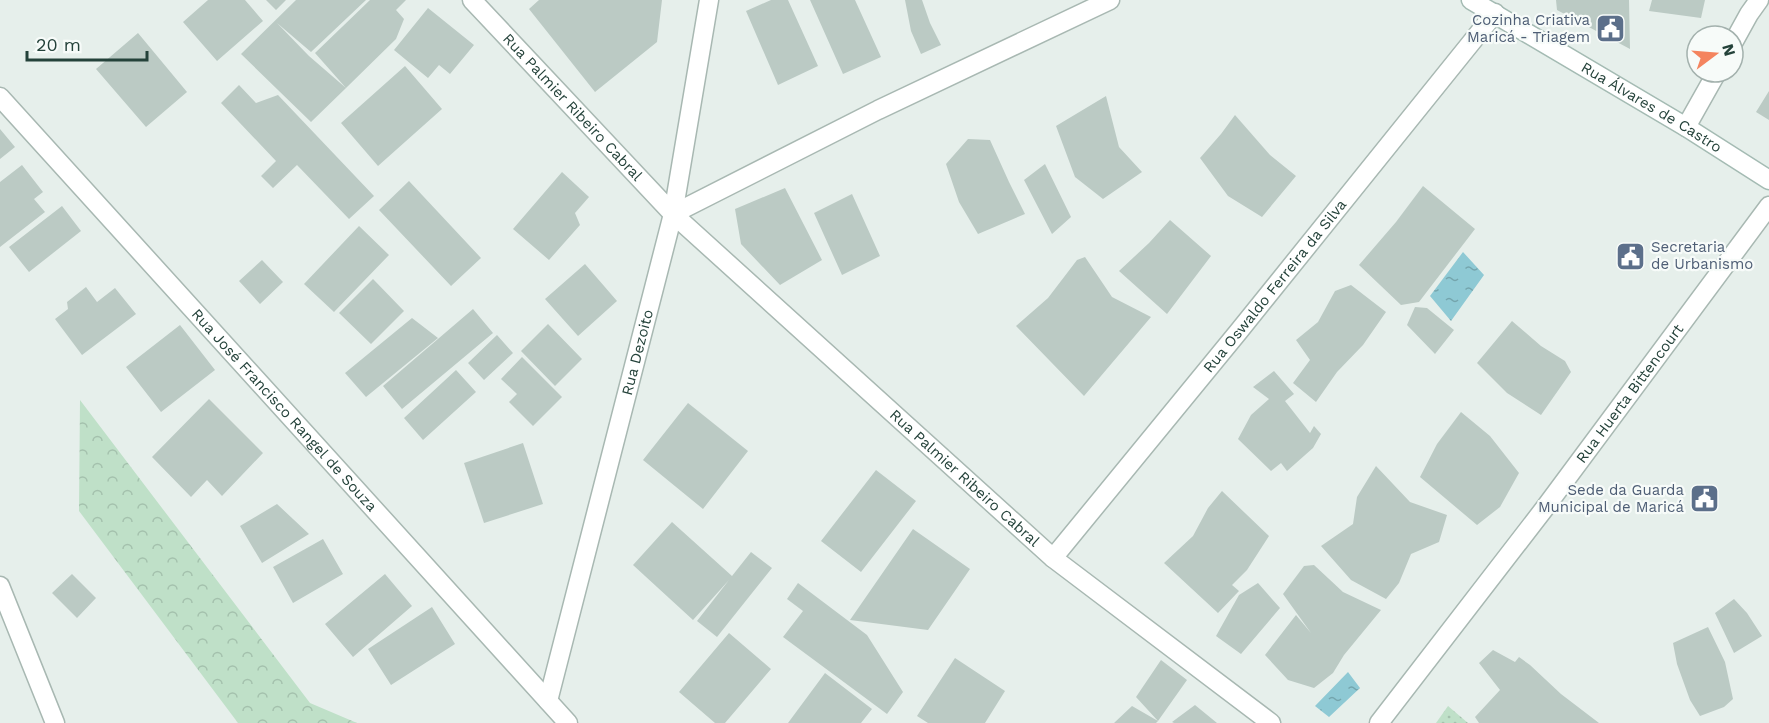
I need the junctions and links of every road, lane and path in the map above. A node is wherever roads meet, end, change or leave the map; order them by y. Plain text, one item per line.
1 (472, 0) edge
2 (710, 0) edge
3 (1110, 0) edge
4 (1471, 0) edge
5 (1752, 5) edge
6 (1495, 13) junction
7 (1742, 24) edge
8 (1710, 84) edge
9 (0, 97) edge
10 (1686, 127) junction
11 (1769, 180) edge
12 (1769, 206) edge
13 (673, 214) junction
14 (1053, 558) junction
15 (0, 586) edge
16 (548, 701) junction
17 (55, 723) edge
18 (568, 723) edge
19 (1271, 723) edge
20 (1378, 723) edge

1 - 13 street, Rua Palmier Ribeiro Cabral
2 - 13 street, Rua Dezoito
3 - 13 street
4 - 6 street, Rua Álvares de Castro
5 - 7 street
6 - 10 street, Rua Álvares de Castro
6 - 14 street, Rua Oswaldo Ferreira da Silva
8 - 10 street
9 - 16 street, Rua José Francisco Rangel de Souza
10 - 11 street, Rua Álvares de Castro
12 - 20 street, Rua Huerta Bittencourt
13 - 14 street, Rua Palmier Ribeiro Cabral
13 - 16 street, Rua Dezoito
14 - 19 street, Rua Palmier Ribeiro Cabral
15 - 17 street
16 - 18 street, Rua José Francisco Rangel de Souza

